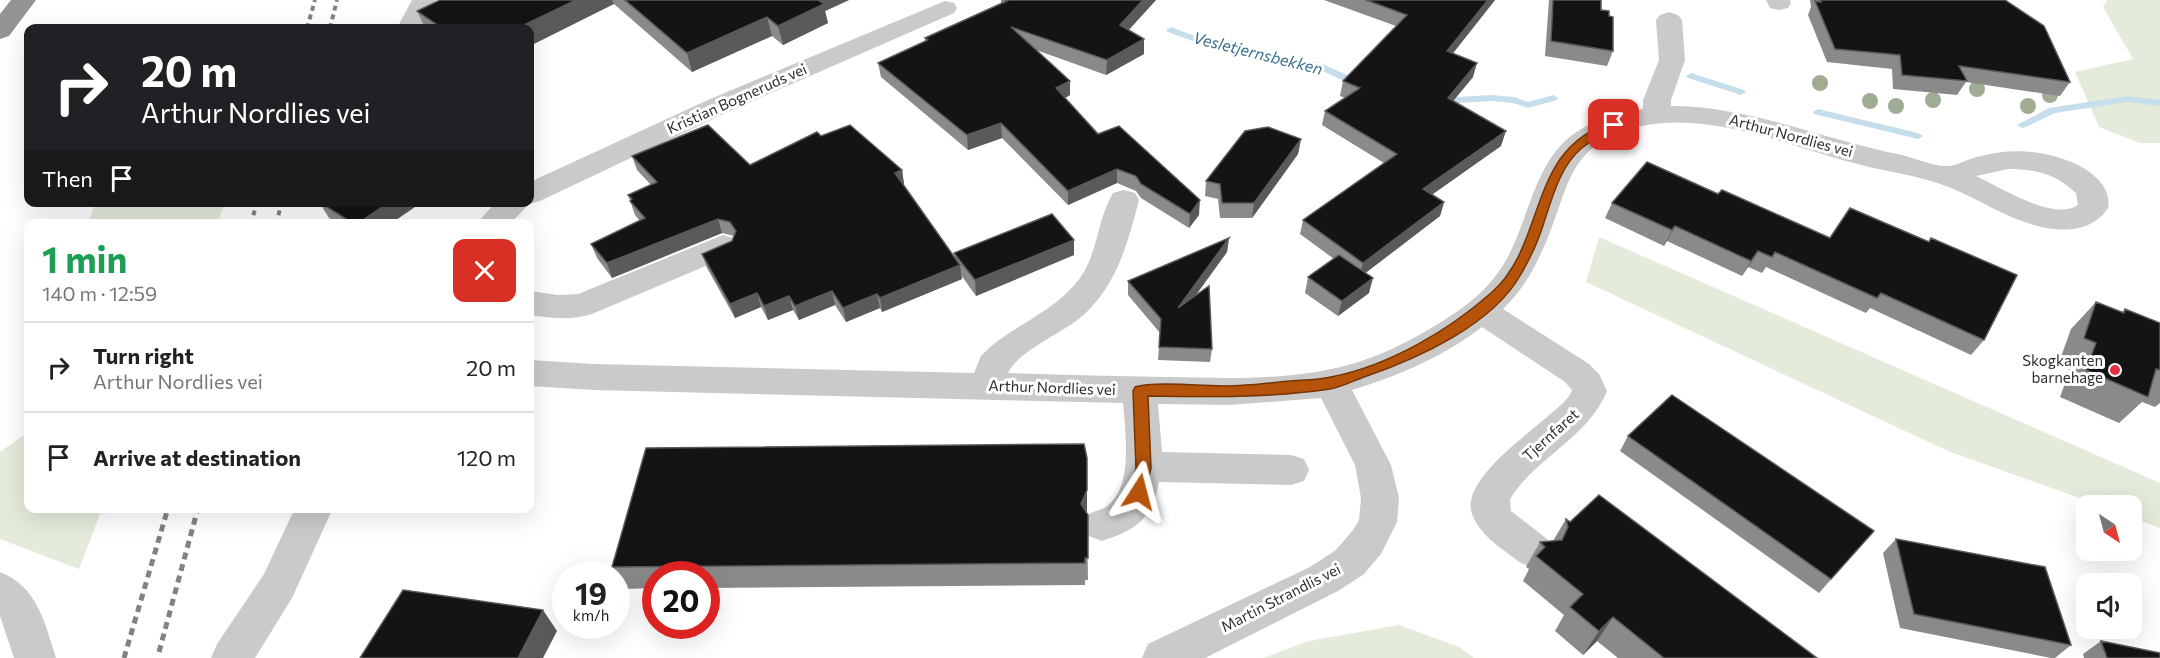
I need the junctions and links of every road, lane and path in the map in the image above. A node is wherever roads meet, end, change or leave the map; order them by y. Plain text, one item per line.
1 (24, 0) edge
2 (424, 0) edge
3 (956, 4) edge
4 (1669, 20) dead end
5 (411, 24) edge
6 (0, 31) edge
7 (1657, 115) junction
8 (1948, 176) dead end
9 (534, 192) edge
10 (1124, 200) dead end
11 (510, 207) edge
12 (496, 219) edge
13 (723, 246) edge
14 (534, 304) edge
15 (1481, 311) junction
16 (534, 374) edge
17 (1331, 383) junction
18 (988, 386) junction
19 (1140, 391) junction
20 (1144, 468) junction
21 (1292, 470) dead end
22 (312, 513) edge
23 (1102, 525) dead end
24 (1533, 551) dead end
25 (0, 590) edge
26 (35, 658) edge
27 (232, 658) edge
28 (1163, 658) edge

1 - 6 highway
2 - 5 street
3 - 9 street, Kristian Bogneruds vei
4 - 7 street
7 - 8 street, Arthur Nordlies vei
7 - 15 street, Arthur Nordlies vei
10 - 18 street
11 - 12 street
13 - 14 street
15 - 17 street, Arthur Nordlies vei
15 - 24 street, Tjernfaret
16 - 18 street, Arthur Nordlies vei
17 - 19 street, Arthur Nordlies vei
17 - 28 street, Martin Strandlis vei
18 - 19 street, Arthur Nordlies vei
19 - 20 street
20 - 21 street
20 - 23 street
22 - 27 street
25 - 26 street

